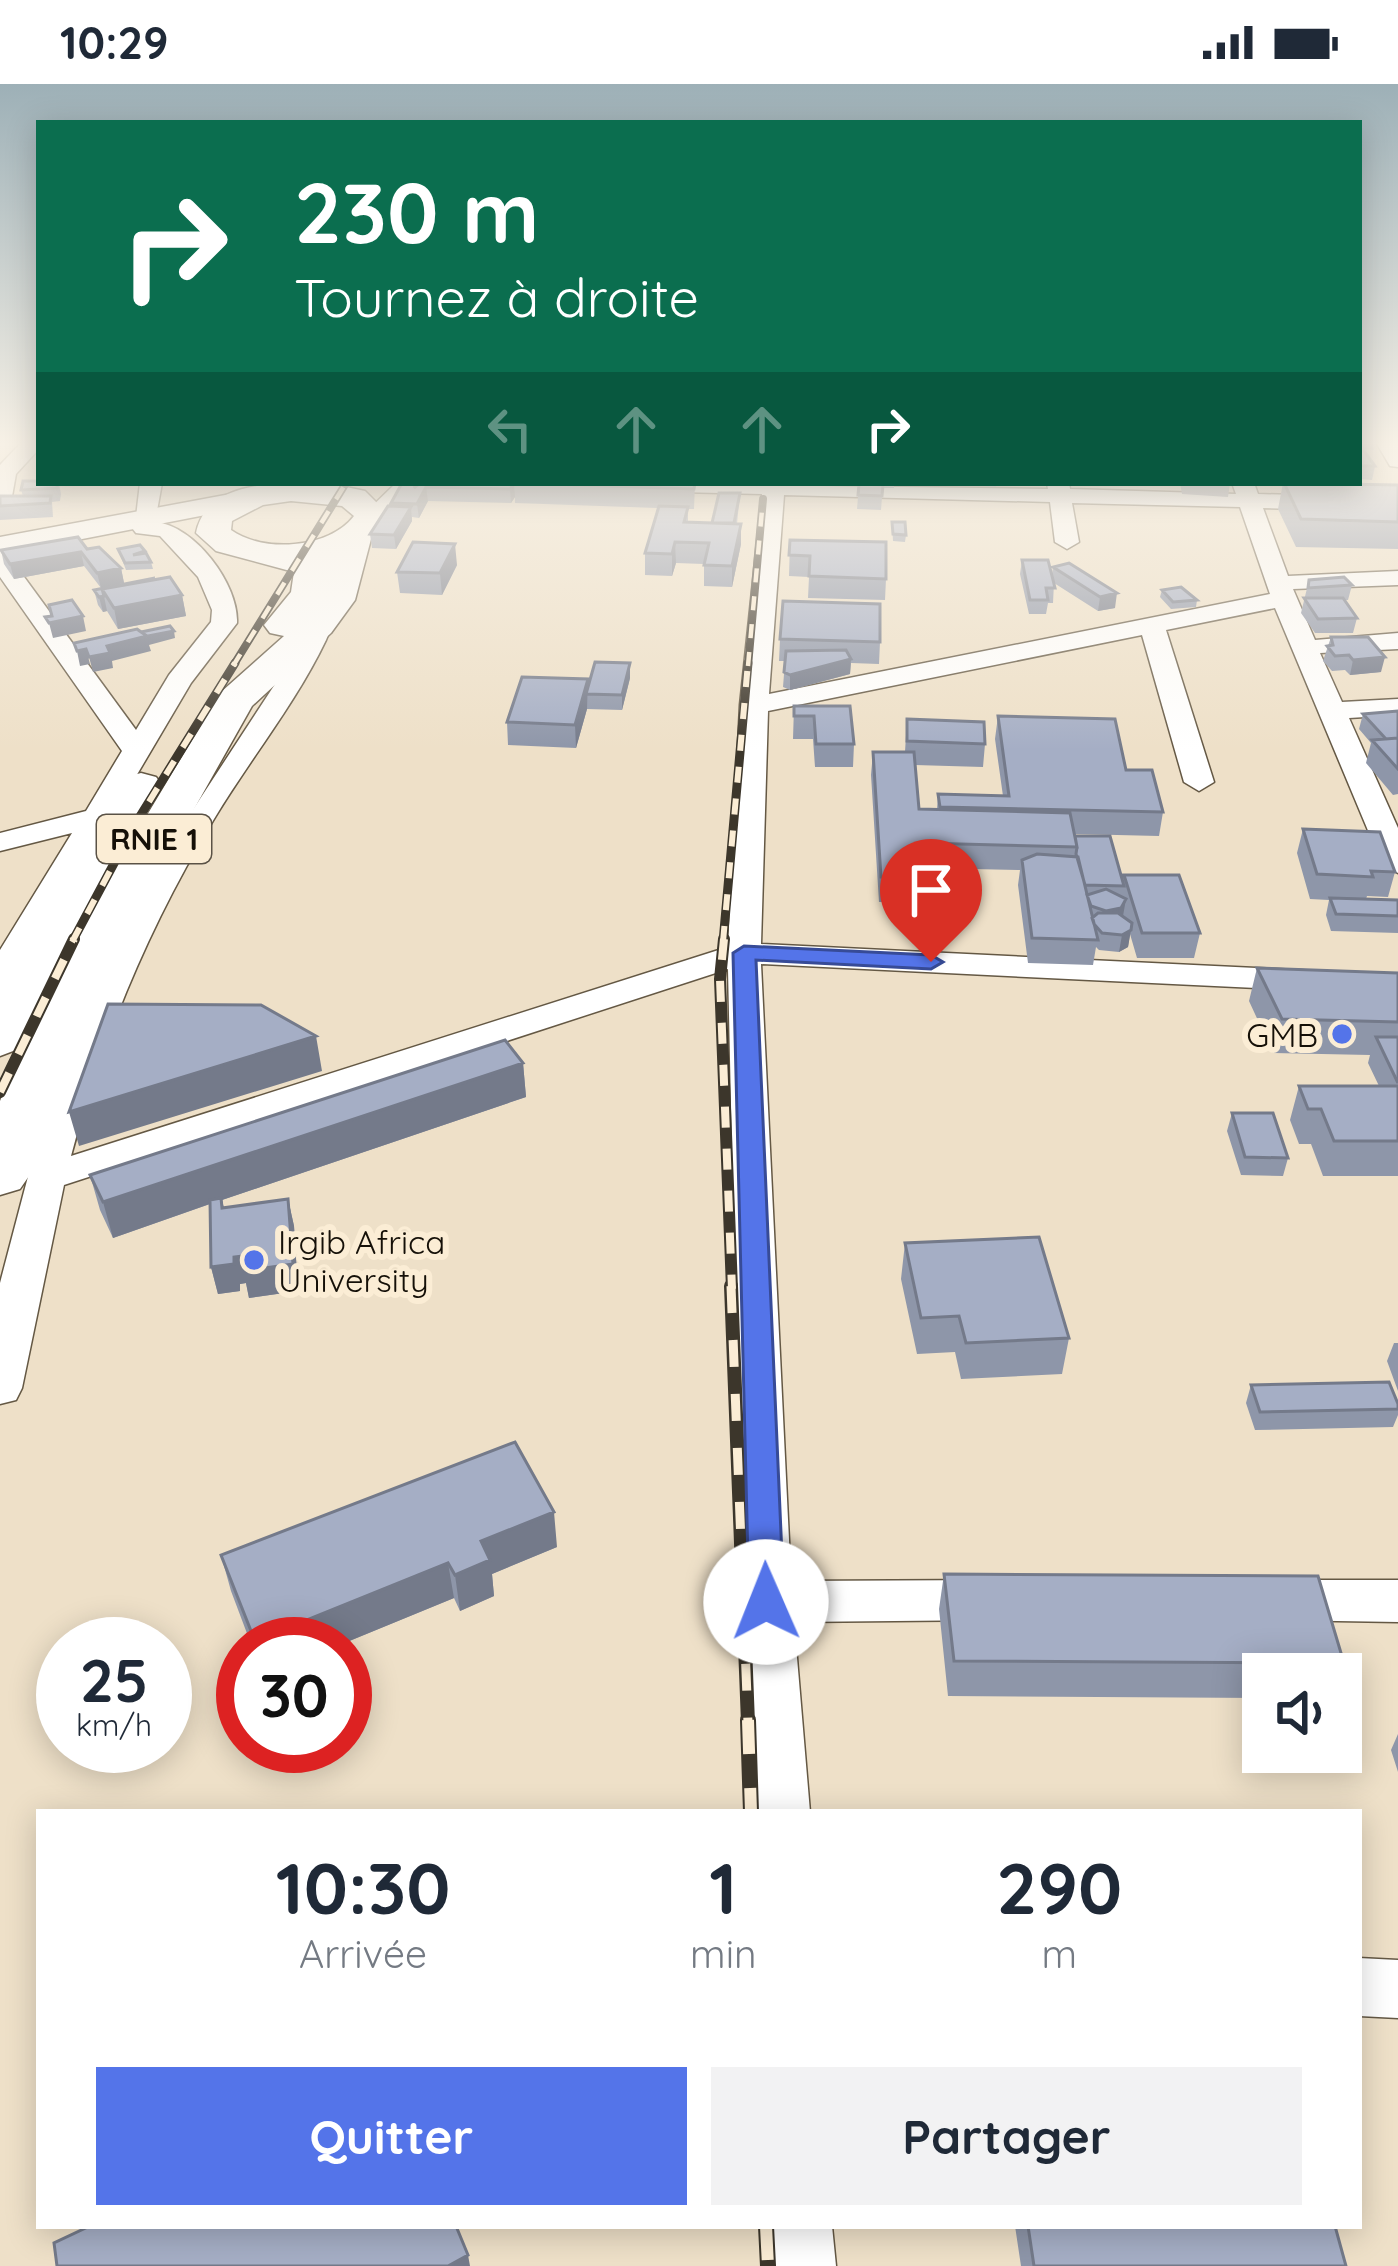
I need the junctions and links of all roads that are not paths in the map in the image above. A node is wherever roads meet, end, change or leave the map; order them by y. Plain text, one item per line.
1 (38, 546) edge
2 (181, 546) edge
3 (234, 546) edge
4 (317, 546) edge
5 (355, 546) edge
6 (768, 546) edge
7 (1266, 546) edge
8 (262, 552) junction
9 (0, 554) edge
10 (1398, 578) edge
11 (1282, 591) junction
12 (1153, 626) junction
13 (1398, 641) edge
14 (1305, 647) junction
15 (754, 705) junction
16 (1398, 707) edge
17 (1332, 711) junction
18 (223, 752) junction
19 (138, 754) junction
20 (1198, 782) dead end
21 (1386, 807) edge
22 (97, 817) junction
23 (0, 842) edge
24 (1398, 864) edge
25 (744, 953) junction
26 (0, 978) edge
27 (1398, 985) edge
28 (0, 1040) edge
29 (0, 1176) edge
30 (46, 1178) junction
31 (0, 1388) edge
32 (1043, 1600) edge
33 (1232, 1600) edge
34 (1398, 1601) edge
35 (766, 1602) junction
36 (783, 1809) edge
37 (1362, 1987) edge
38 (1398, 1989) edge
39 (800, 2229) edge
40 (802, 2266) edge

1 - 9 main road
2 - 19 street
3 - 8 highway, RNIE 1
4 - 8 highway, RNIE 1
5 - 18 highway, RNIE 1
6 - 15 street
7 - 11 street
8 - 28 highway, RNIE 1
9 - 19 street
10 - 11 street
11 - 12 street
11 - 14 street
12 - 15 street
12 - 20 street
13 - 14 street
14 - 17 street
15 - 25 street
16 - 17 street
17 - 21 street
18 - 29 highway, RNIE 1
18 - 30 street
19 - 22 street
21 - 24 street
22 - 23 street
22 - 26 street
25 - 27 street
25 - 30 street
25 - 35 street
30 - 31 street
32 - 35 street
33 - 34 street
35 - 36 street
37 - 38 street
39 - 40 street

